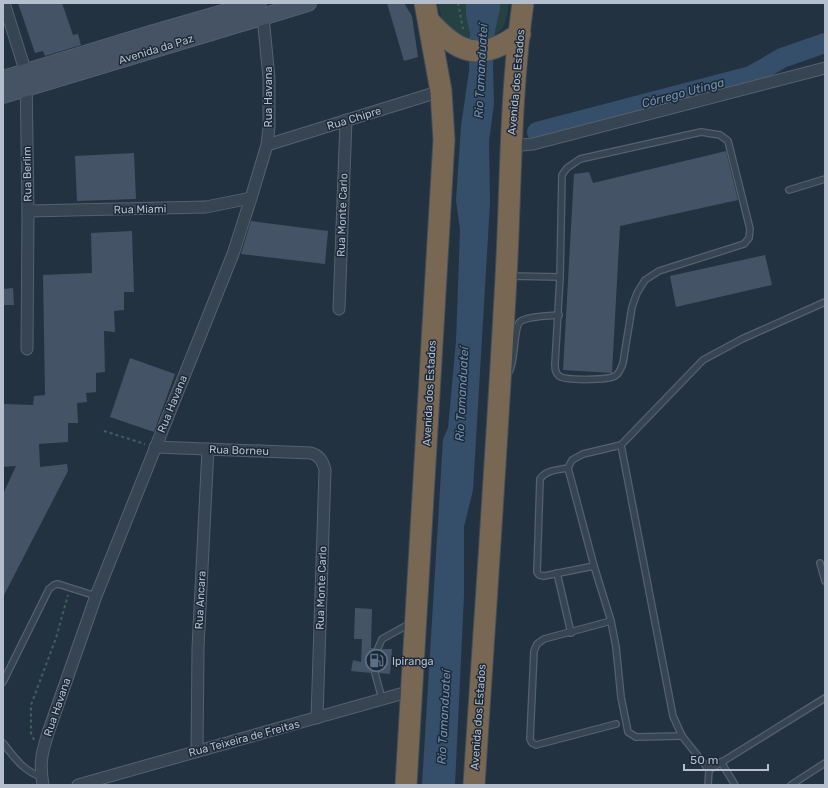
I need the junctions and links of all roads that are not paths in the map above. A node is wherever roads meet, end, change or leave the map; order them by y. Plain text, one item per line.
1 (4, 3) edge
2 (308, 3) edge
3 (524, 3) edge
4 (260, 10) edge
5 (427, 12) edge
6 (520, 34) junction
7 (825, 68) edge
8 (26, 73) junction
9 (3, 79) edge
10 (26, 88) junction
11 (441, 91) junction
12 (3, 95) edge
13 (346, 120) junction
14 (267, 145) junction
15 (518, 146) junction
16 (825, 180) edge
17 (790, 190) dead end
18 (251, 198) junction
19 (28, 211) junction
20 (506, 276) junction
21 (560, 277) junction
22 (825, 302) edge
23 (339, 309) dead end
24 (559, 314) junction
25 (27, 349) dead end
26 (499, 388) junction
27 (621, 445) junction
28 (155, 447) junction
29 (208, 449) junction
30 (320, 459) joint
31 (568, 468) junction
32 (820, 563) dead end
33 (594, 566) junction
34 (557, 574) junction
35 (825, 581) edge
36 (96, 596) junction
37 (415, 621) junction
38 (611, 621) junction
39 (571, 633) junction
40 (378, 648) dead end
41 (376, 673) dead end
42 (3, 682) edge
43 (411, 691) junction
44 (825, 698) edge
45 (382, 699) junction
46 (317, 718) junction
47 (616, 724) dead end
48 (682, 736) junction
49 (3, 743) edge
50 (197, 751) junction
51 (721, 762) junction
52 (825, 763) edge
53 (709, 770) junction
54 (42, 781) edge
55 (78, 785) edge
56 (406, 785) edge
57 (474, 785) edge
58 (708, 785) edge
59 (735, 785) edge
60 (791, 785) edge

1 - 8 street, Rua Berlim
2 - 4 main road, Avenida da Paz
3 - 6 highway, Avenida dos Estados
4 - 8 main road, Avenida da Paz
4 - 10 main road, Avenida da Paz
4 - 14 street, Rua Havana
5 - 6 highway
5 - 11 highway, Avenida dos Estados
6 - 15 highway, Avenida dos Estados
7 - 15 street
8 - 9 main road, Avenida da Paz
8 - 10 street, Rua Berlim
10 - 12 main road, Avenida da Paz
10 - 19 street, Rua Berlim
11 - 13 street, Rua Chipre
11 - 37 highway, Avenida dos Estados
13 - 14 street, Rua Chipre
13 - 23 street, Rua Monte Carlo
14 - 18 street, Rua Havana
15 - 20 highway, Avenida dos Estados
16 - 17 lane
18 - 19 street, Rua Miami
18 - 28 street, Rua Havana
19 - 25 street, Rua Berlim
20 - 21 lane
20 - 26 highway, Avenida dos Estados
21 - 24 lane
21 - 24 lane
22 - 27 lane
24 - 26 lane
26 - 57 highway, Avenida dos Estados
27 - 31 lane
27 - 48 lane
28 - 29 street, Rua Borneu
28 - 36 street, Rua Havana
29 - 30 street, Rua Borneu
29 - 50 street, Rua Ancara
30 - 46 street, Rua Monte Carlo
31 - 33 lane
31 - 34 lane
32 - 35 lane
33 - 34 lane
33 - 38 lane
34 - 39 lane
36 - 42 lane
36 - 54 street, Rua Havana
37 - 40 lane
37 - 43 highway, Avenida dos Estados
38 - 39 lane
38 - 48 lane
39 - 47 lane
41 - 45 lane
43 - 45 street, Rua Teixeira de Freitas
43 - 56 highway, Avenida dos Estados
44 - 51 lane
45 - 46 street, Rua Teixeira de Freitas
46 - 50 street, Rua Teixeira de Freitas
48 - 53 lane
49 - 54 lane
50 - 55 street, Rua Teixeira de Freitas
51 - 53 lane
51 - 59 lane
52 - 60 lane
53 - 58 lane

